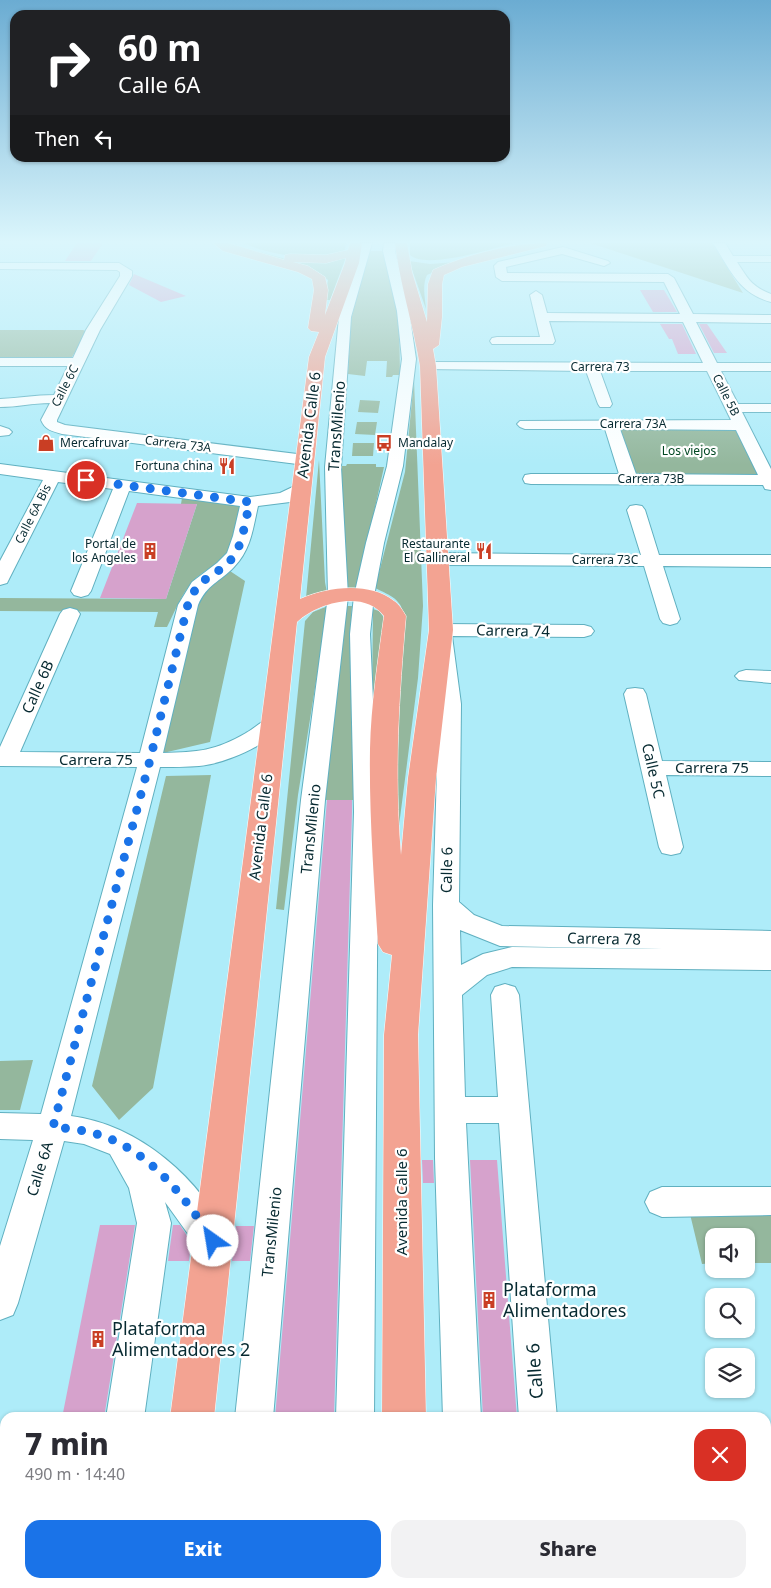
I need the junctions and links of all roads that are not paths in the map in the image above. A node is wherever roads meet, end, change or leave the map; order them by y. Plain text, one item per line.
1 (102, 317) edge
2 (318, 317) edge
3 (339, 317) edge
4 (345, 317) edge
5 (404, 317) edge
6 (414, 317) edge
7 (435, 317) edge
8 (542, 317) edge
9 (558, 317) edge
10 (688, 318) junction
11 (771, 319) edge
12 (497, 342) dead end
13 (317, 357) junction
14 (0, 362) edge
15 (78, 362) junction
16 (428, 366) junction
17 (592, 367) junction
18 (712, 367) junction
19 (771, 367) edge
20 (0, 371) edge
21 (52, 371) dead end
22 (0, 393) edge
23 (29, 399) junction
24 (58, 399) junction
25 (0, 403) edge
26 (605, 404) dead end
27 (732, 408) junction
28 (771, 408) edge
29 (525, 424) dead end
30 (611, 424) junction
31 (51, 425) joint
32 (741, 425) junction
33 (305, 460) junction
34 (0, 469) edge
35 (53, 476) junction
36 (531, 479) dead end
37 (628, 479) junction
38 (111, 481) junction
39 (770, 482) edge
40 (301, 488) junction
41 (250, 502) junction
42 (636, 510) dead end
43 (439, 558) junction
44 (651, 560) junction
45 (771, 561) edge
46 (0, 579) edge
47 (81, 591) dead end
48 (338, 596) junction
49 (364, 596) junction
50 (70, 614) dead end
51 (670, 619) dead end
52 (285, 621) junction
53 (441, 630) junction
54 (584, 631) dead end
55 (746, 676) dead end
56 (771, 676) edge
57 (635, 694) dead end
58 (273, 724) junction
59 (3, 759) edge
60 (150, 760) junction
61 (652, 768) junction
62 (771, 768) edge
63 (671, 847) dead end
64 (446, 905) junction
65 (769, 955) edge
66 (448, 992) junction
67 (505, 995) dead end
68 (401, 1035) junction
69 (451, 1110) junction
70 (514, 1110) junction
71 (0, 1126) edge
72 (53, 1127) junction
73 (122, 1146) junction
74 (771, 1201) edge
75 (662, 1202) dead end
76 (213, 1241) junction
77 (0, 1303) edge
78 (126, 1412) edge
79 (193, 1412) edge
80 (255, 1412) edge
81 (354, 1412) edge
82 (404, 1412) edge
83 (462, 1412) edge
84 (538, 1412) edge

1 - 15 street, Calle 6C
2 - 13 highway
3 - 13 highway, Avenida Calle 6
4 - 48 street, TransMilenio
5 - 49 street
6 - 16 highway, Avenida Calle 6
7 - 16 highway
8 - 12 street
9 - 10 street
10 - 11 street
10 - 18 street, Calle 5B
13 - 33 highway, Avenida Calle 6
14 - 15 street
15 - 24 street, Calle 6C
16 - 17 street, Carrera 73
16 - 43 highway, Avenida Calle 6
17 - 18 street, Carrera 73
17 - 26 street
18 - 19 street, Carrera 73
18 - 27 street, Calle 5B
20 - 21 street
22 - 23 street
23 - 24 street
23 - 25 street
24 - 31 street, Calle 6C
27 - 28 street
27 - 32 street, Calle 5B
29 - 30 street, Carrera 73A
30 - 32 street, Carrera 73A
30 - 37 street
31 - 33 street, Carrera 73A
32 - 39 street, Calle 5B
33 - 40 highway, Avenida Calle 6
34 - 35 street
35 - 38 street
35 - 46 street, Calle 6A Bis
36 - 37 street, Carrera 73B
37 - 39 street, Carrera 73B
38 - 41 street
38 - 47 street
40 - 41 street
40 - 52 highway, Avenida Calle 6
41 - 60 street, Calle 6A
42 - 44 street
43 - 44 street, Carrera 73C
43 - 53 highway, Avenida Calle 6
44 - 45 street, Carrera 73C
44 - 51 street
48 - 49 highway
48 - 52 highway
48 - 80 street, TransMilenio
49 - 68 highway
49 - 81 street
50 - 59 street, Calle 6B
52 - 58 highway, Avenida Calle 6
53 - 54 street, Carrera 74
53 - 64 street, Calle 6
53 - 68 highway, Avenida Calle 6
55 - 56 street
57 - 61 street, Calle 5C
58 - 60 street, Carrera 75
58 - 76 highway, Avenida Calle 6
59 - 60 street, Carrera 75
60 - 72 street, Calle 6A
61 - 62 street, Carrera 75
61 - 63 street, Calle 5C
64 - 65 street, Carrera 78
64 - 66 street, Calle 6
65 - 66 street, Carrera 78
66 - 69 street, Calle 6
67 - 70 street, Calle 6
68 - 82 highway, Avenida Calle 6
69 - 70 street
69 - 83 street, Calle 6
70 - 84 street, Calle 6
71 - 72 street
72 - 73 street
72 - 77 street, Calle 6A
73 - 76 street
73 - 78 street
74 - 75 street
76 - 79 highway, Avenida Calle 6

